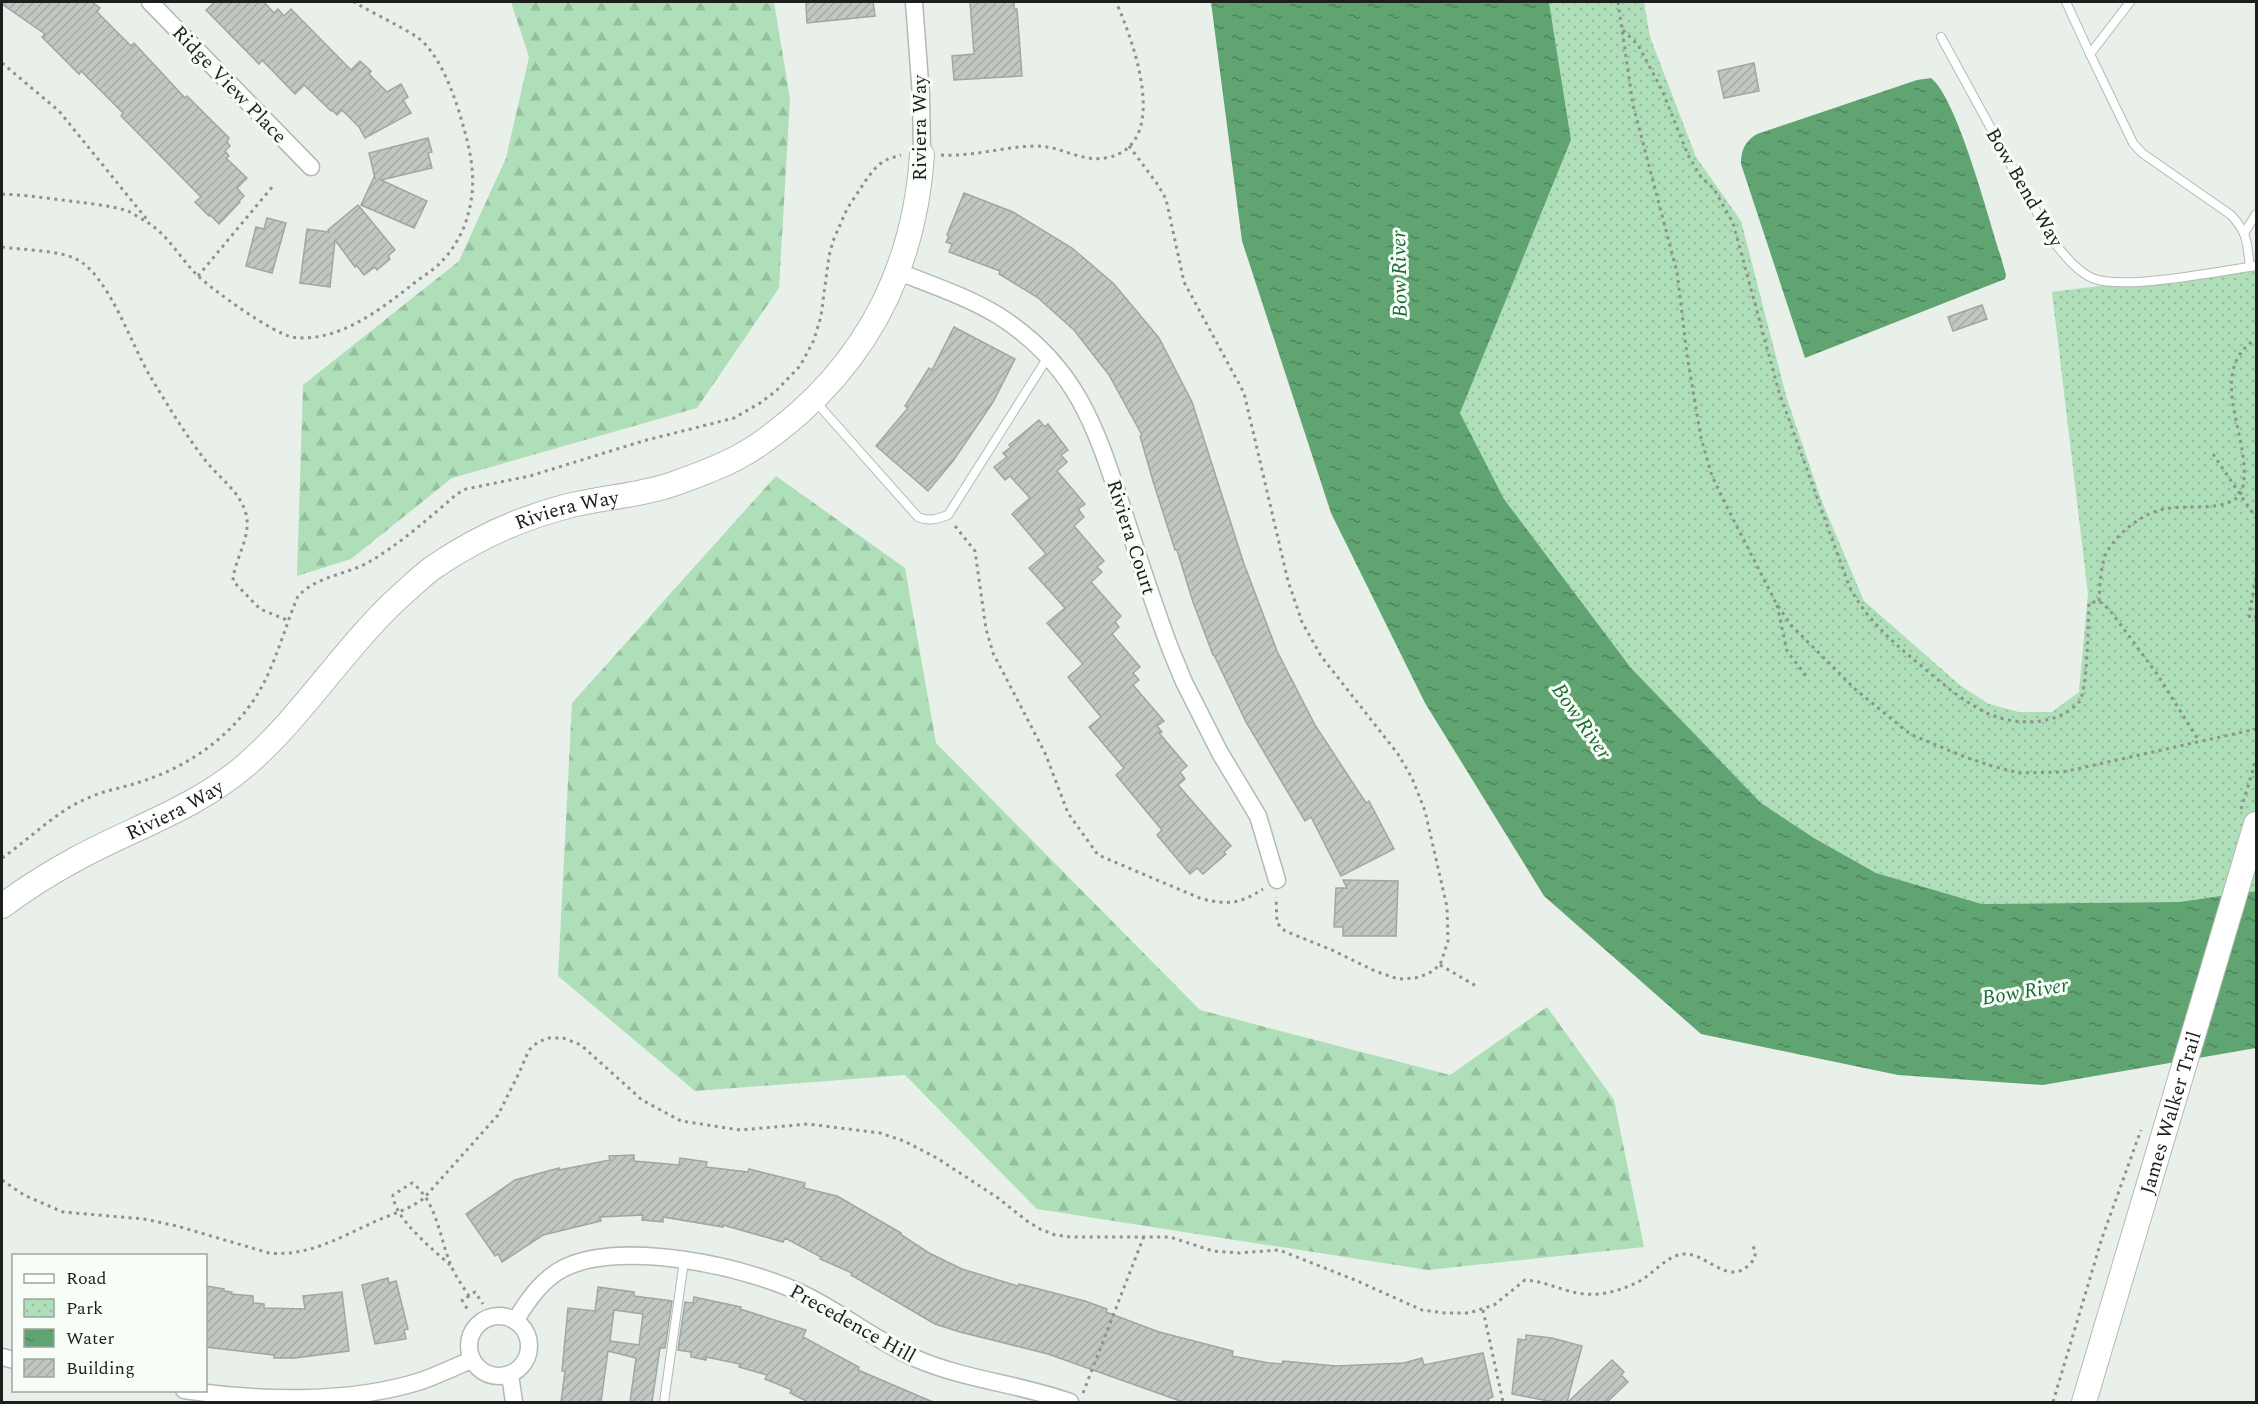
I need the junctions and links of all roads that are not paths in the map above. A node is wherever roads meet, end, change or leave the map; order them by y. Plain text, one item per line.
1 (150, 2) edge
2 (914, 2) edge
3 (2066, 2) edge
4 (2130, 2) edge
5 (1941, 37) dead end
6 (2090, 54) junction
7 (922, 155) joint
8 (311, 166) dead end
9 (2256, 214) edge
10 (2245, 232) junction
11 (2253, 267) edge
12 (898, 272) junction
13 (1048, 357) junction
14 (814, 400) junction
15 (2256, 824) edge
16 (1278, 880) road end
17 (2, 906) edge
18 (684, 1261) junction
19 (515, 1321) junction
20 (471, 1360) junction
21 (510, 1375) junction
22 (197, 1392) edge
23 (250, 1400) edge
24 (514, 1402) edge
25 (664, 1402) edge
26 (1070, 1402) edge
27 (2084, 1402) edge

1 - 8 street, Ridge View Place
2 - 7 street, Riviera Way
3 - 6 lane
4 - 6 lane
5 - 11 lane, Bow Bend Way
6 - 10 lane
7 - 12 street, Riviera Way
9 - 10 lane
10 - 11 lane
12 - 13 street, Riviera Court
12 - 14 street, Riviera Way
13 - 14 lane
13 - 16 street, Riviera Court
14 - 17 street, Riviera Way
15 - 27 street, James Walker Trail
18 - 19 street, Precedence Hill
18 - 25 lane
18 - 26 street, Precedence Hill
19 - 20 street
19 - 21 street
20 - 21 street
20 - 23 street
21 - 24 street
22 - 23 street

